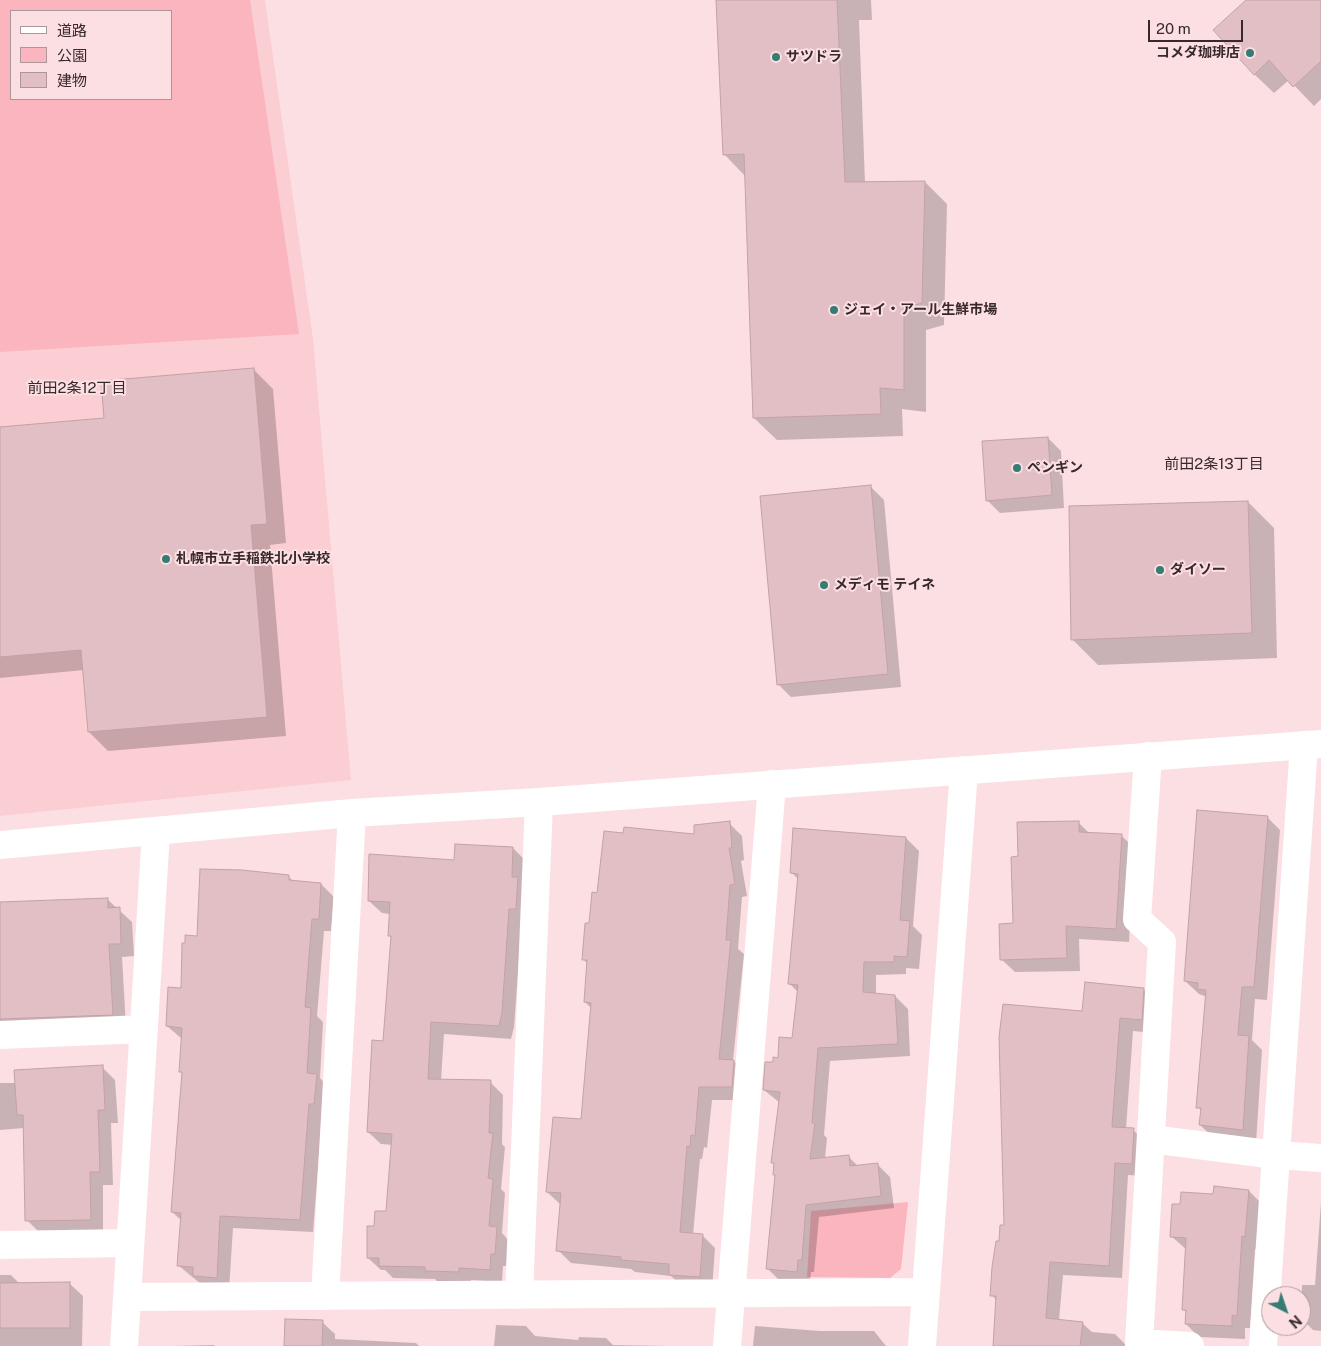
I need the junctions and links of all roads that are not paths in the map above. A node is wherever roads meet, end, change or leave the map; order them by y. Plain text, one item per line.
1 (1312, 745) edge
2 (1148, 756) junction
3 (964, 770) junction
4 (772, 784) junction
5 (539, 802) junction
6 (352, 813) junction
7 (156, 832) junction
8 (0, 844) edge
9 (144, 1029) junction
10 (0, 1035) edge
11 (1151, 1139) junction
12 (1276, 1155) junction
13 (1321, 1158) edge
14 (130, 1243) junction
15 (0, 1245) edge
16 (926, 1292) junction
17 (519, 1295) junction
18 (732, 1295) junction
19 (325, 1296) junction
20 (127, 1297) junction
21 (124, 1346) edge
22 (728, 1346) edge
23 (922, 1346) edge
24 (1190, 1346) edge
25 (1263, 1346) edge

1 - 2 street
1 - 12 street
2 - 3 street
2 - 11 street
3 - 4 street
3 - 16 street
4 - 5 street
4 - 18 street
5 - 6 street
5 - 17 street
6 - 7 street
6 - 19 street
7 - 8 street
7 - 9 street
9 - 10 street
9 - 14 street
11 - 12 street
11 - 24 street
12 - 13 street
12 - 25 street
14 - 15 street
14 - 20 street
16 - 18 street
16 - 23 street
17 - 18 street
17 - 19 street
18 - 22 street
19 - 20 street
20 - 21 street

